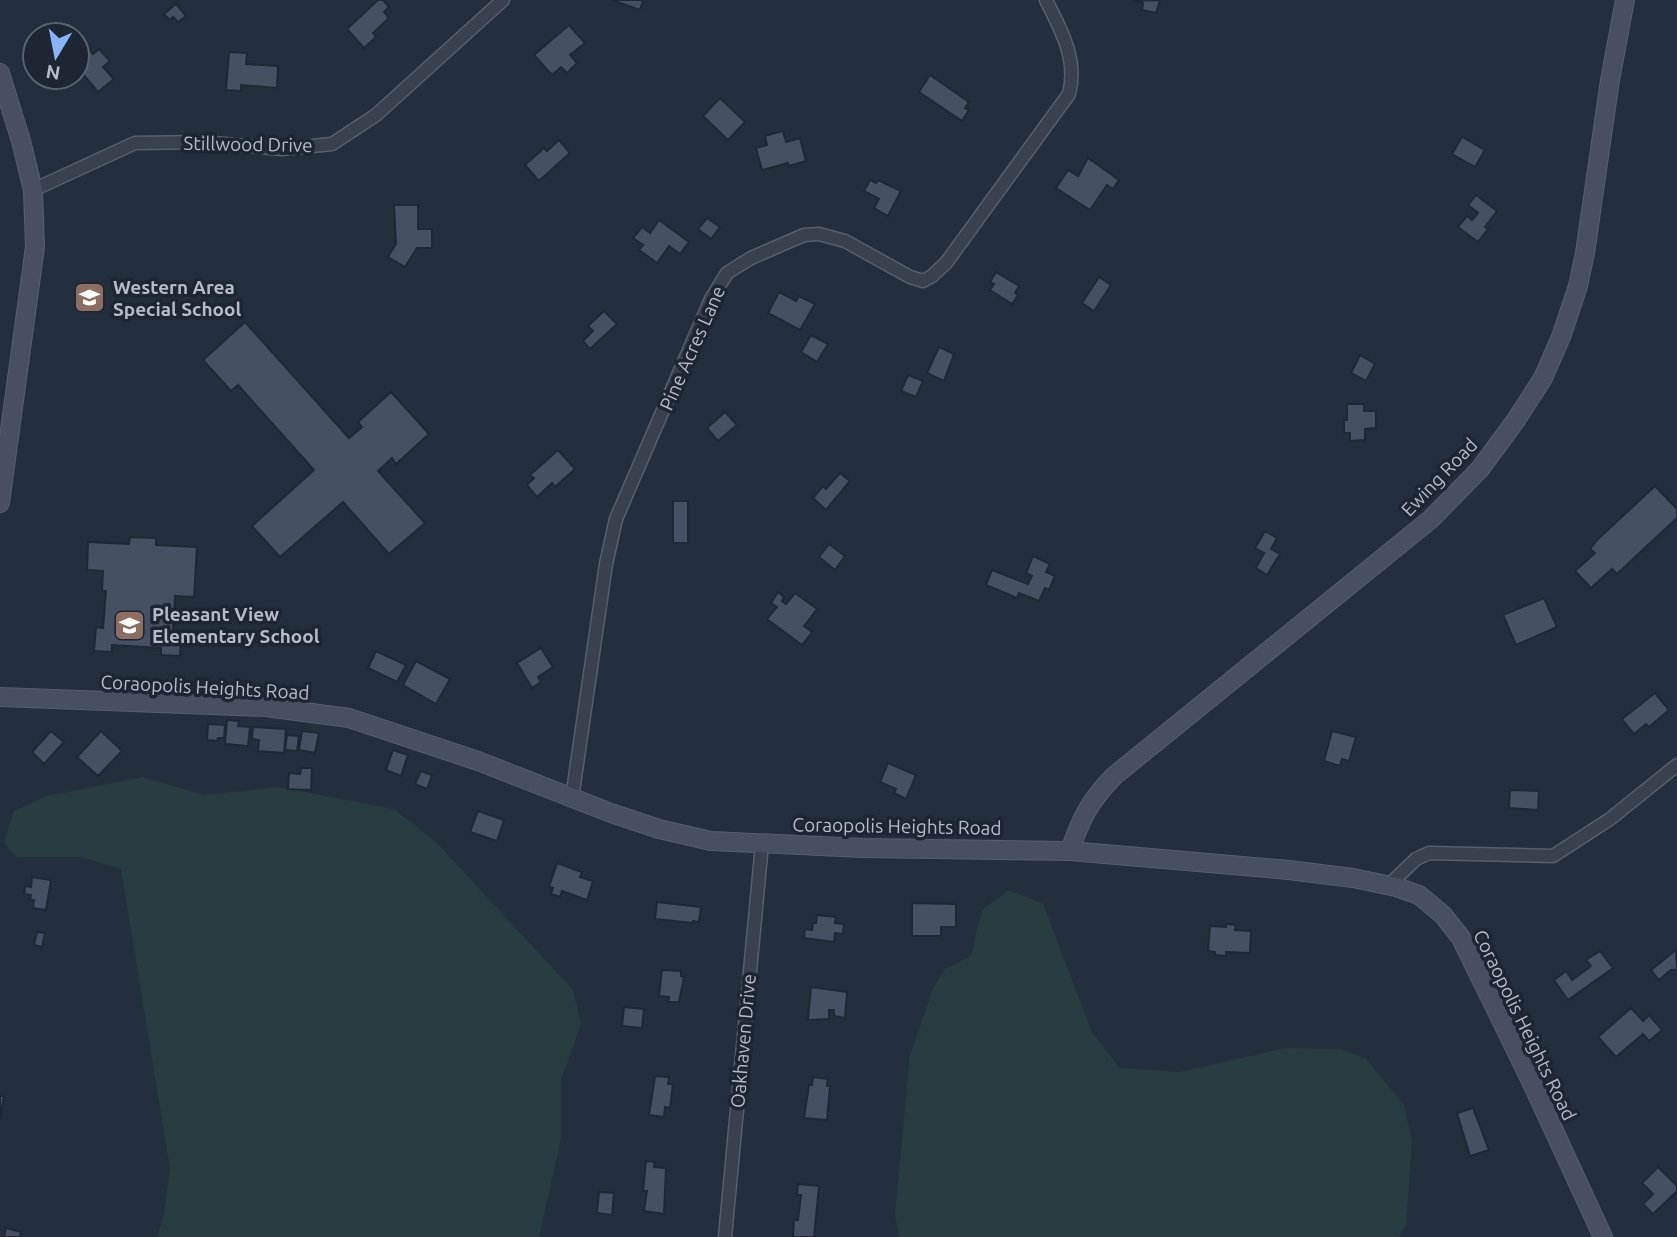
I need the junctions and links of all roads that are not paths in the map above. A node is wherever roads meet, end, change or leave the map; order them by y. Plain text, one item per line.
1 (503, 0) edge
2 (1046, 0) edge
3 (1625, 0) edge
4 (0, 74) edge
5 (33, 190) junction
6 (0, 503) edge
7 (0, 697) edge
8 (1677, 765) edge
9 (572, 798) junction
10 (762, 844) junction
11 (1069, 851) junction
12 (1389, 886) junction
13 (725, 1237) edge
14 (1603, 1237) edge

1 - 5 street, Stillwood Drive
2 - 9 street, Pine Acres Lane
3 - 11 street, Ewing Road
4 - 5 street
5 - 6 street
7 - 9 street, Coraopolis Heights Road
8 - 12 street
9 - 10 street, Coraopolis Heights Road
10 - 11 street, Coraopolis Heights Road
10 - 13 street, Oakhaven Drive
11 - 12 street, Coraopolis Heights Road
12 - 14 street, Coraopolis Heights Road

